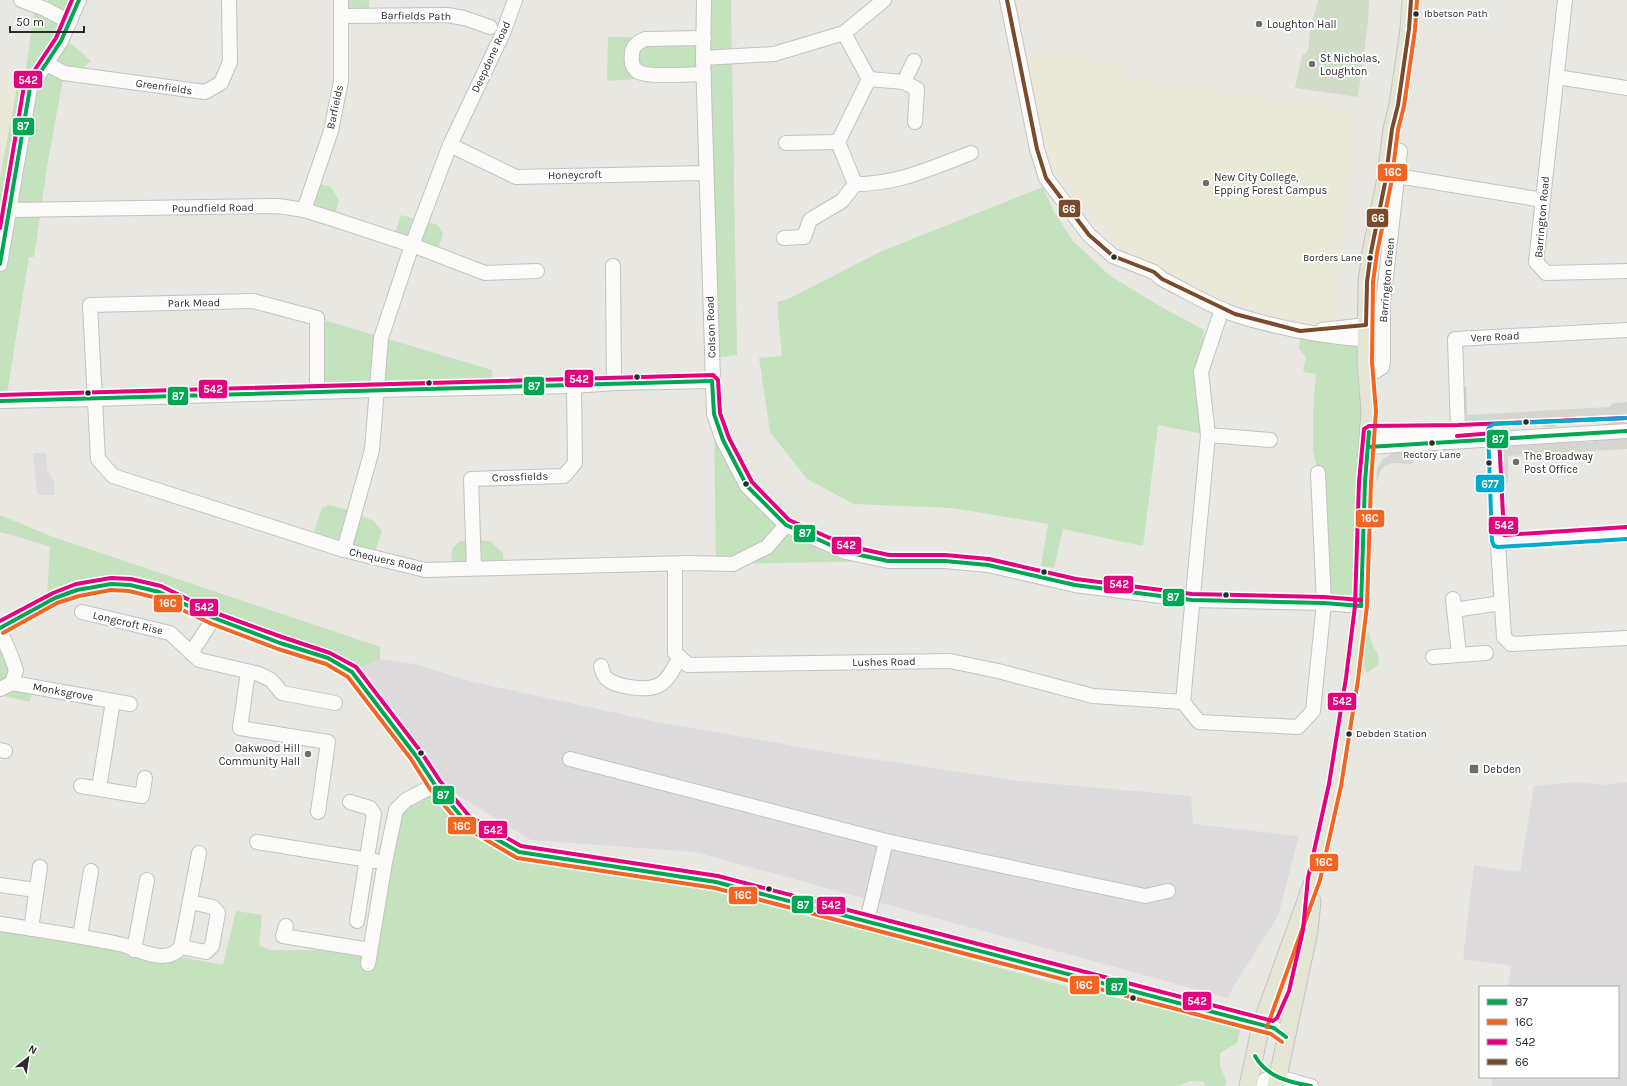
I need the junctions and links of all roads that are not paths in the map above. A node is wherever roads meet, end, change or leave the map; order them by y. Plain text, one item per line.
1 (21, 0) edge
2 (78, 0) edge
3 (229, 0) edge
4 (341, 0) edge
5 (515, 0) edge
6 (704, 0) edge
7 (884, 0) edge
8 (1007, 0) edge
9 (1411, 0) edge
10 (1565, 0) edge
11 (341, 16) junction
12 (70, 22) junction
13 (490, 27) dead end
14 (844, 33) junction
15 (704, 38) junction
16 (704, 58) junction
17 (914, 61) dead end
18 (47, 64) junction
19 (704, 74) junction
20 (1557, 77) junction
21 (869, 79) junction
22 (904, 82) junction
23 (1627, 88) edge
24 (915, 122) dead end
25 (838, 142) junction
26 (786, 143) dead end
27 (450, 145) junction
28 (1400, 151) dead end
29 (971, 153) dead end
30 (706, 173) junction
31 (1397, 176) junction
32 (855, 184) junction
33 (1543, 200) junction
34 (9, 210) junction
35 (304, 210) junction
36 (784, 238) dead end
37 (412, 245) junction
38 (0, 264) edge
39 (613, 266) dead end
40 (1627, 270) edge
41 (537, 271) dead end
42 (1222, 309) junction
43 (1372, 330) junction
44 (1627, 330) edge
45 (712, 381) junction
46 (614, 383) junction
47 (574, 386) junction
48 (376, 390) junction
49 (317, 391) junction
50 (95, 399) junction
51 (0, 400) edge
52 (1627, 424) edge
53 (1458, 431) junction
54 (1627, 431) edge
55 (1494, 434) junction
56 (1208, 435) junction
57 (1369, 439) junction
58 (1270, 440) dead end
59 (1318, 473) dead end
60 (786, 525) junction
61 (1627, 533) edge
62 (1498, 541) junction
63 (344, 550) junction
64 (675, 564) junction
65 (474, 568) junction
66 (1192, 600) junction
67 (1324, 602) junction
68 (1501, 603) junction
69 (1361, 606) junction
70 (82, 612) dead end
71 (214, 618) junction
72 (0, 629) edge
73 (1627, 638) edge
74 (191, 653) junction
75 (1486, 653) dead end
76 (1459, 655) junction
77 (680, 657) junction
78 (1433, 657) dead end
79 (601, 666) dead end
80 (248, 672) junction
81 (6, 686) edge
82 (113, 701) junction
83 (1183, 702) junction
84 (335, 703) dead end
85 (130, 704) dead end
86 (570, 759) dead end
87 (145, 778) dead end
88 (435, 785) junction
89 (81, 786) dead end
90 (99, 788) junction
91 (350, 802) dead end
92 (318, 812) dead end
93 (886, 841) junction
94 (257, 842) dead end
95 (199, 853) dead end
96 (366, 859) junction
97 (385, 862) junction
98 (40, 867) dead end
99 (91, 871) dead end
100 (1314, 879) junction
101 (147, 880) dead end
102 (0, 885) edge
103 (35, 890) junction
104 (1168, 891) dead end
105 (190, 902) junction
106 (357, 921) dead end
107 (867, 921) junction
108 (0, 924) edge
109 (31, 929) junction
110 (80, 936) junction
111 (283, 936) dead end
112 (181, 947) junction
113 (134, 950) junction
114 (370, 950) junction
115 (368, 964) dead end
116 (1274, 1030) junction
117 (1255, 1056) junction
118 (1278, 1082) edge
119 (1248, 1086) edge
120 (1260, 1086) edge
121 (1311, 1086) edge

1 - 12 street
2 - 12 street
3 - 18 street, Greenfields
4 - 11 street, Barfields
5 - 27 street, Deepdene Road
6 - 15 street, Colson Road
7 - 14 street
8 - 42 street
9 - 43 main road
10 - 20 street
11 - 13 street, Barfields Path
11 - 35 street, Barfields
12 - 18 street
14 - 16 street
14 - 21 street
15 - 16 street, Colson Road
15 - 19 street
16 - 19 street, Colson Road
17 - 22 street
18 - 34 street
19 - 30 street, Colson Road
20 - 23 street
20 - 33 street, Barrington Road
21 - 22 street
21 - 25 street
22 - 24 street
25 - 26 street
25 - 32 street
27 - 30 street, Honeycroft
27 - 37 street, Deepdene Road
28 - 31 street, Barrington Green
29 - 32 street
30 - 45 street, Colson Road
31 - 33 street
31 - 43 street, Barrington Green
32 - 36 street
33 - 40 street, Barrington Road
34 - 35 street, Poundfield Road
34 - 38 street
35 - 37 street, Poundfield Road
37 - 41 street, Poundfield Road
37 - 48 street, Deepdene Road
39 - 46 street
42 - 43 street
42 - 56 street
43 - 57 main road
44 - 53 street, Vere Road
45 - 46 street
45 - 60 street, Colson Road
46 - 47 street
47 - 48 street
47 - 65 street, Crossfields
48 - 49 street
48 - 63 street, Deepdene Road
49 - 50 street
49 - 50 street, Park Mead
50 - 51 street
50 - 63 street, Chequers Road
52 - 55 street
53 - 55 street
53 - 57 street
54 - 55 street
55 - 57 street
55 - 62 street
56 - 58 street
56 - 66 street
57 - 69 main road
59 - 67 street
60 - 64 street, Chequers Road
60 - 66 street, Colson Road
61 - 62 street
62 - 68 street
63 - 65 street, Chequers Road
64 - 65 street, Chequers Road
64 - 77 street
66 - 67 street, Colson Road
66 - 83 street
67 - 69 street, Colson Road
67 - 83 street
68 - 73 street
68 - 76 street
69 - 100 main road
70 - 74 street, Longcroft Rise
71 - 72 street
71 - 74 street
71 - 88 street
72 - 81 street
74 - 80 street, Longcroft Rise
75 - 76 street
76 - 78 street
77 - 79 street
77 - 83 street, Lushes Road
80 - 84 street, Longcroft Rise
80 - 92 street
81 - 82 street, Monksgrove
82 - 85 street, Monksgrove
82 - 90 street
86 - 93 street
87 - 90 street
88 - 97 street
88 - 107 street
89 - 90 street
91 - 96 street
93 - 104 street
93 - 107 street
94 - 96 street
95 - 105 street
96 - 97 street
96 - 106 street
97 - 114 street
98 - 103 street
99 - 110 street
100 - 116 main road
100 - 116 main road
101 - 113 street
102 - 103 street
103 - 109 street
105 - 112 street
105 - 112 street
107 - 116 street
108 - 109 street
109 - 110 street
110 - 113 street
111 - 114 street
112 - 113 street
114 - 115 street
116 - 117 main road
116 - 118 main road
117 - 118 street
117 - 119 main road
118 - 120 street
118 - 121 street

